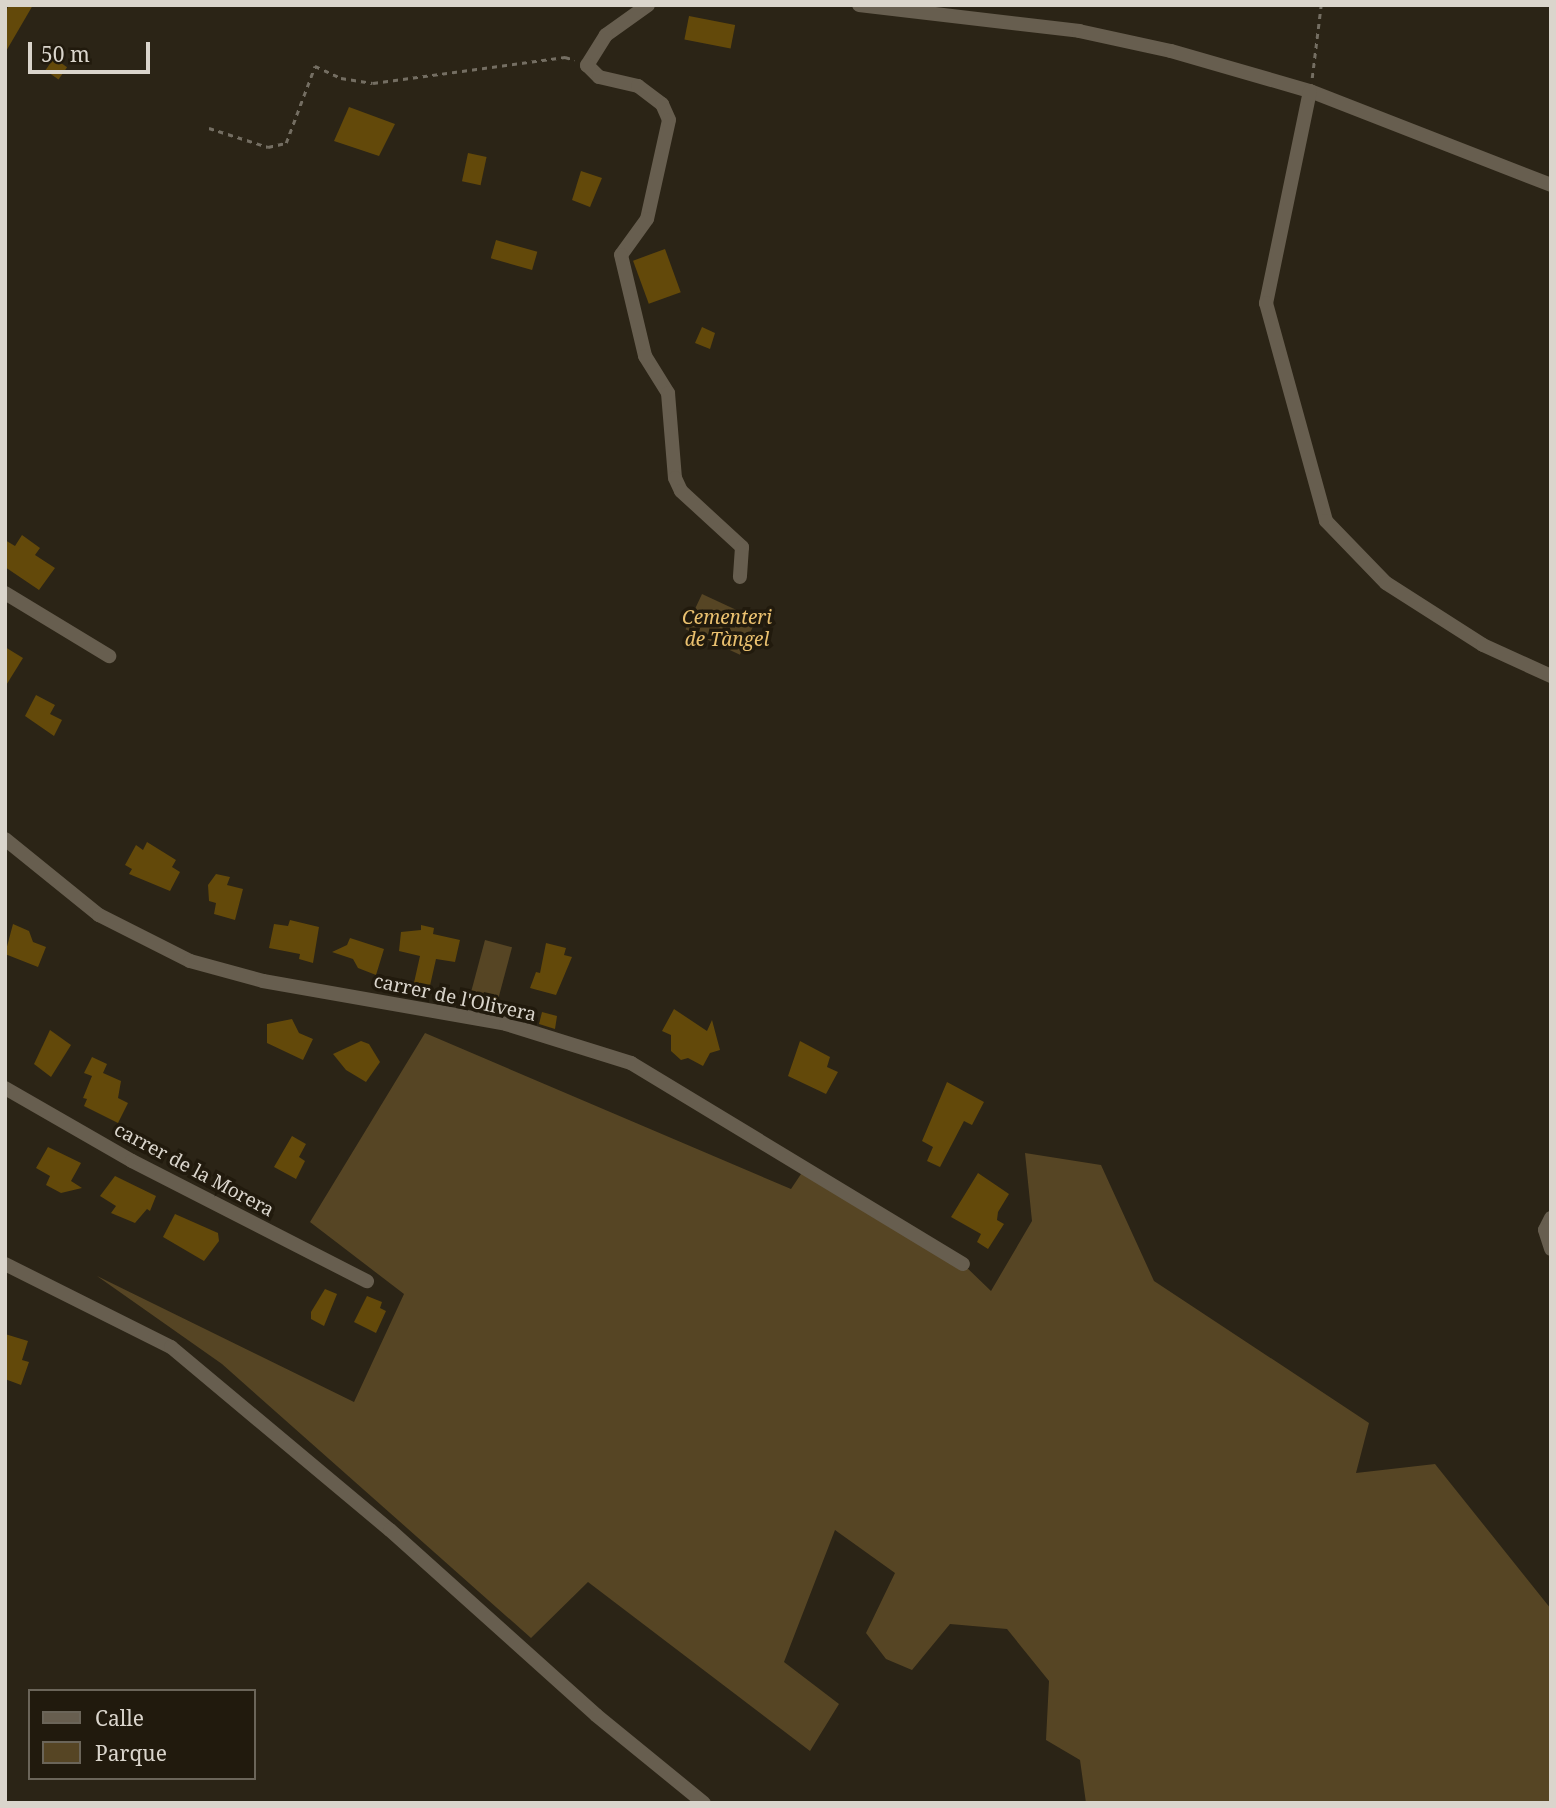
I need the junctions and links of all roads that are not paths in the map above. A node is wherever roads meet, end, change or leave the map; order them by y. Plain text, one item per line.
1 (648, 5) edge
2 (859, 5) edge
3 (1310, 91) junction
4 (1551, 185) edge
5 (740, 577) dead end
6 (5, 593) edge
7 (109, 656) dead end
8 (1551, 677) edge
9 (5, 839) edge
10 (5, 1087) edge
11 (1551, 1218) edge
12 (1551, 1249) edge
13 (963, 1264) dead end
14 (6, 1265) edge
15 (368, 1281) dead end
16 (704, 1803) edge

1 - 5 street
2 - 3 street
3 - 4 street
3 - 8 street
6 - 7 street
9 - 13 street, carrer de l'Olivera
10 - 15 street, carrer de la Morera
11 - 12 street
14 - 16 street

